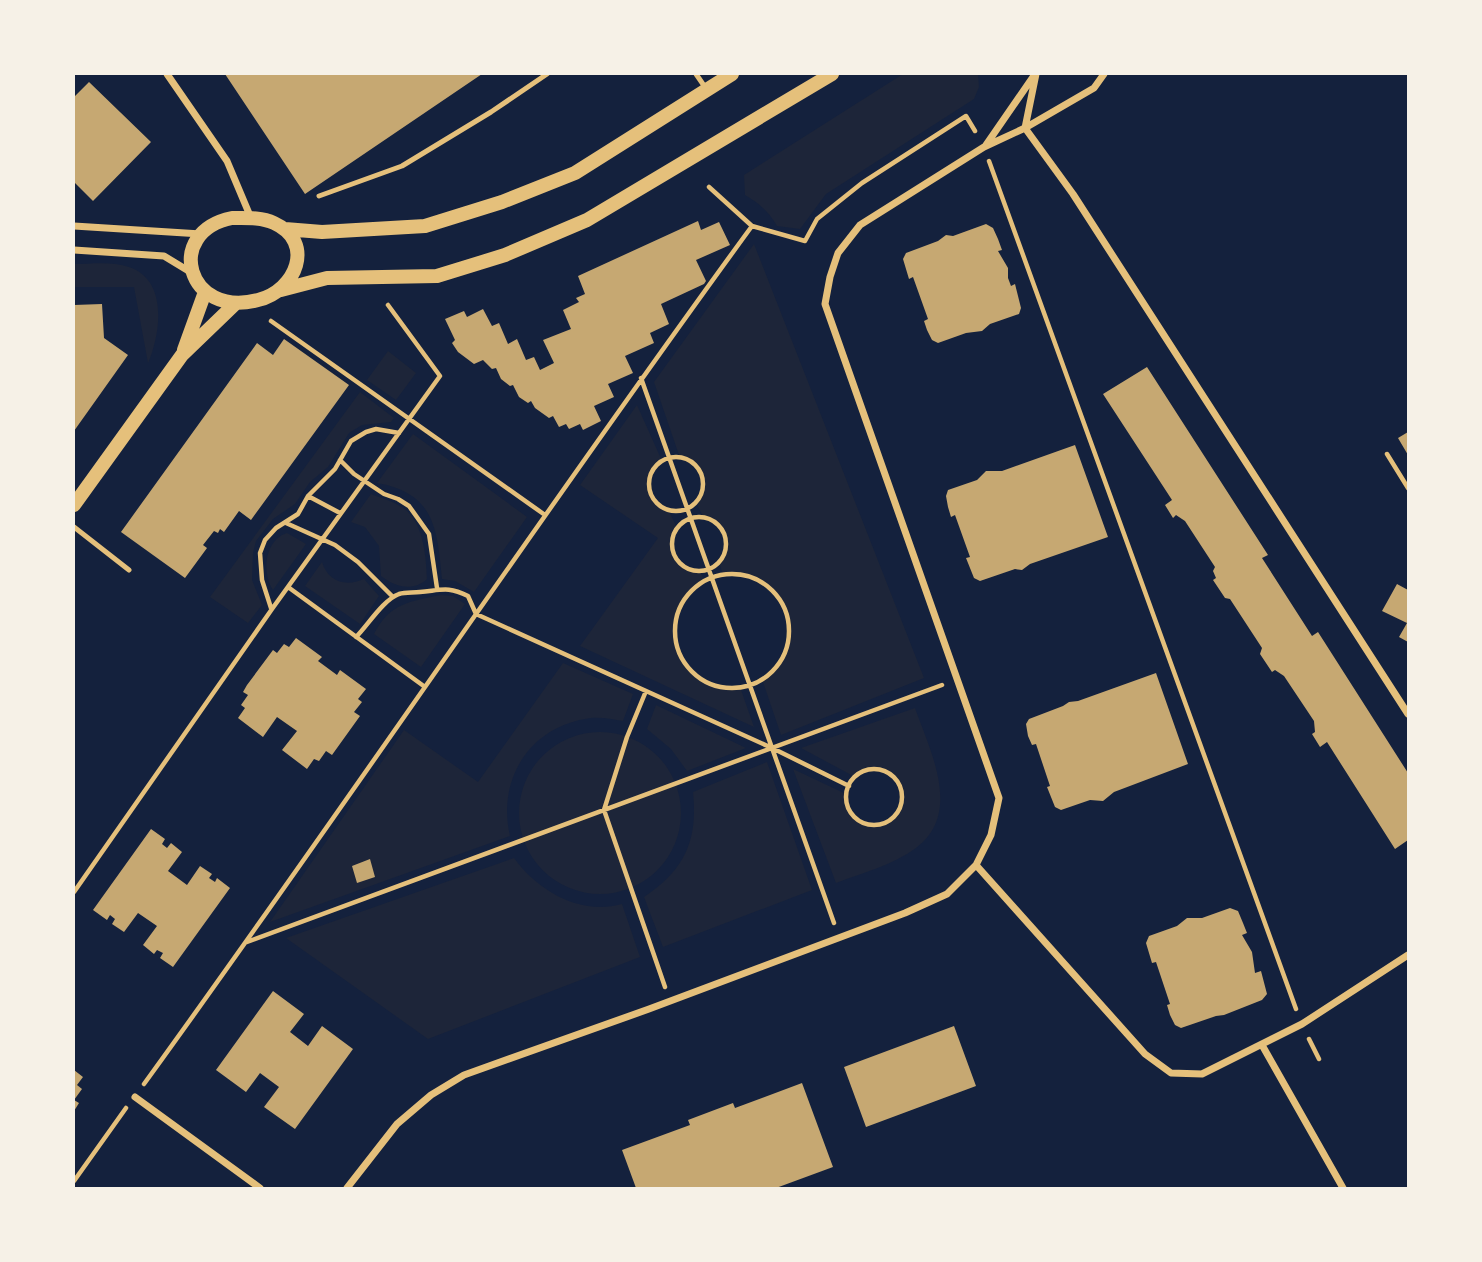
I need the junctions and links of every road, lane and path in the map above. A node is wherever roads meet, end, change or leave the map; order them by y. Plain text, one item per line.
1 (167, 74) edge
2 (547, 74) edge
3 (696, 74) edge
4 (732, 74) edge
5 (832, 74) edge
6 (1036, 74) edge
7 (1104, 74) edge
8 (707, 90) junction
9 (1025, 128) junction
10 (984, 148) junction
11 (709, 187) dead end
12 (319, 196) dead end
13 (251, 218) junction
14 (74, 226) edge
15 (752, 226) junction
16 (285, 229) junction
17 (202, 234) junction
18 (74, 250) edge
19 (192, 273) junction
20 (281, 290) junction
21 (205, 292) junction
22 (236, 303) junction
23 (388, 305) dead end
24 (271, 321) dead end
25 (182, 355) junction
26 (641, 378) junction
27 (410, 420) junction
28 (399, 433) junction
29 (1387, 454) dead end
30 (669, 458) junction
31 (340, 460) junction
32 (363, 481) junction
33 (1409, 488) edge
34 (308, 496) junction
35 (74, 505) edge
36 (687, 509) junction
37 (340, 513) junction
38 (545, 515) junction
39 (690, 518) junction
40 (285, 522) junction
41 (74, 527) edge
42 (322, 538) junction
43 (708, 569) junction
44 (129, 570) dead end
45 (711, 578) junction
46 (288, 587) junction
47 (437, 588) junction
48 (393, 597) junction
49 (272, 609) junction
50 (475, 614) junction
51 (356, 637) junction
52 (957, 679) junction
53 (749, 685) junction
54 (425, 687) junction
55 (646, 691) junction
56 (1409, 714) edge
57 (772, 748) junction
58 (849, 786) junction
59 (604, 810) junction
60 (976, 865) junction
61 (74, 892) edge
62 (839, 937) junction
63 (247, 943) junction
64 (1409, 955) edge
65 (670, 1001) junction
66 (1302, 1024) junction
67 (1262, 1045) junction
68 (1319, 1059) dead end
69 (135, 1097) junction
70 (74, 1181) edge
71 (260, 1188) edge
72 (347, 1188) edge
73 (1343, 1188) edge

1 - 13 street
2 - 12 lane
3 - 8 lane
4 - 8 main road
5 - 20 main road
6 - 9 street
6 - 10 street
7 - 9 street
8 - 16 main road
9 - 10 street
9 - 56 street
10 - 15 path
10 - 52 street
10 - 66 path
11 - 15 path
13 - 16 main road
13 - 17 main road
14 - 17 street
15 - 26 path
16 - 20 main road
17 - 19 main road
18 - 19 street
19 - 21 main road
20 - 22 main road
21 - 22 main road
21 - 25 main road
22 - 25 main road
23 - 27 path
24 - 27 path
25 - 35 main road
26 - 30 path
26 - 38 path
27 - 28 path
27 - 38 path
28 - 31 path
28 - 32 path
29 - 33 path
30 - 36 path
30 - 36 path
30 - 36 path
31 - 32 path
31 - 34 path
32 - 37 path
32 - 47 path
34 - 37 path
34 - 40 path
36 - 39 path
37 - 42 path
38 - 50 path
39 - 43 path
39 - 43 path
39 - 43 path
40 - 42 path
40 - 49 path
41 - 44 lane
42 - 46 path
42 - 48 path
43 - 45 path
45 - 53 path
45 - 53 path
45 - 53 path
46 - 49 path
46 - 51 path
47 - 48 path
47 - 50 path
48 - 51 path
49 - 61 path
50 - 54 path
50 - 55 path
51 - 54 path
52 - 57 path
52 - 60 street
53 - 57 path
54 - 63 path
55 - 57 path
55 - 59 path
57 - 58 path
57 - 59 path
57 - 62 path
58 - 58 path
59 - 63 path
59 - 65 path
60 - 62 street
60 - 67 street
62 - 65 street
63 - 69 path
64 - 66 street
65 - 72 street
66 - 67 street
66 - 68 path
67 - 73 street
69 - 70 path
69 - 71 street

